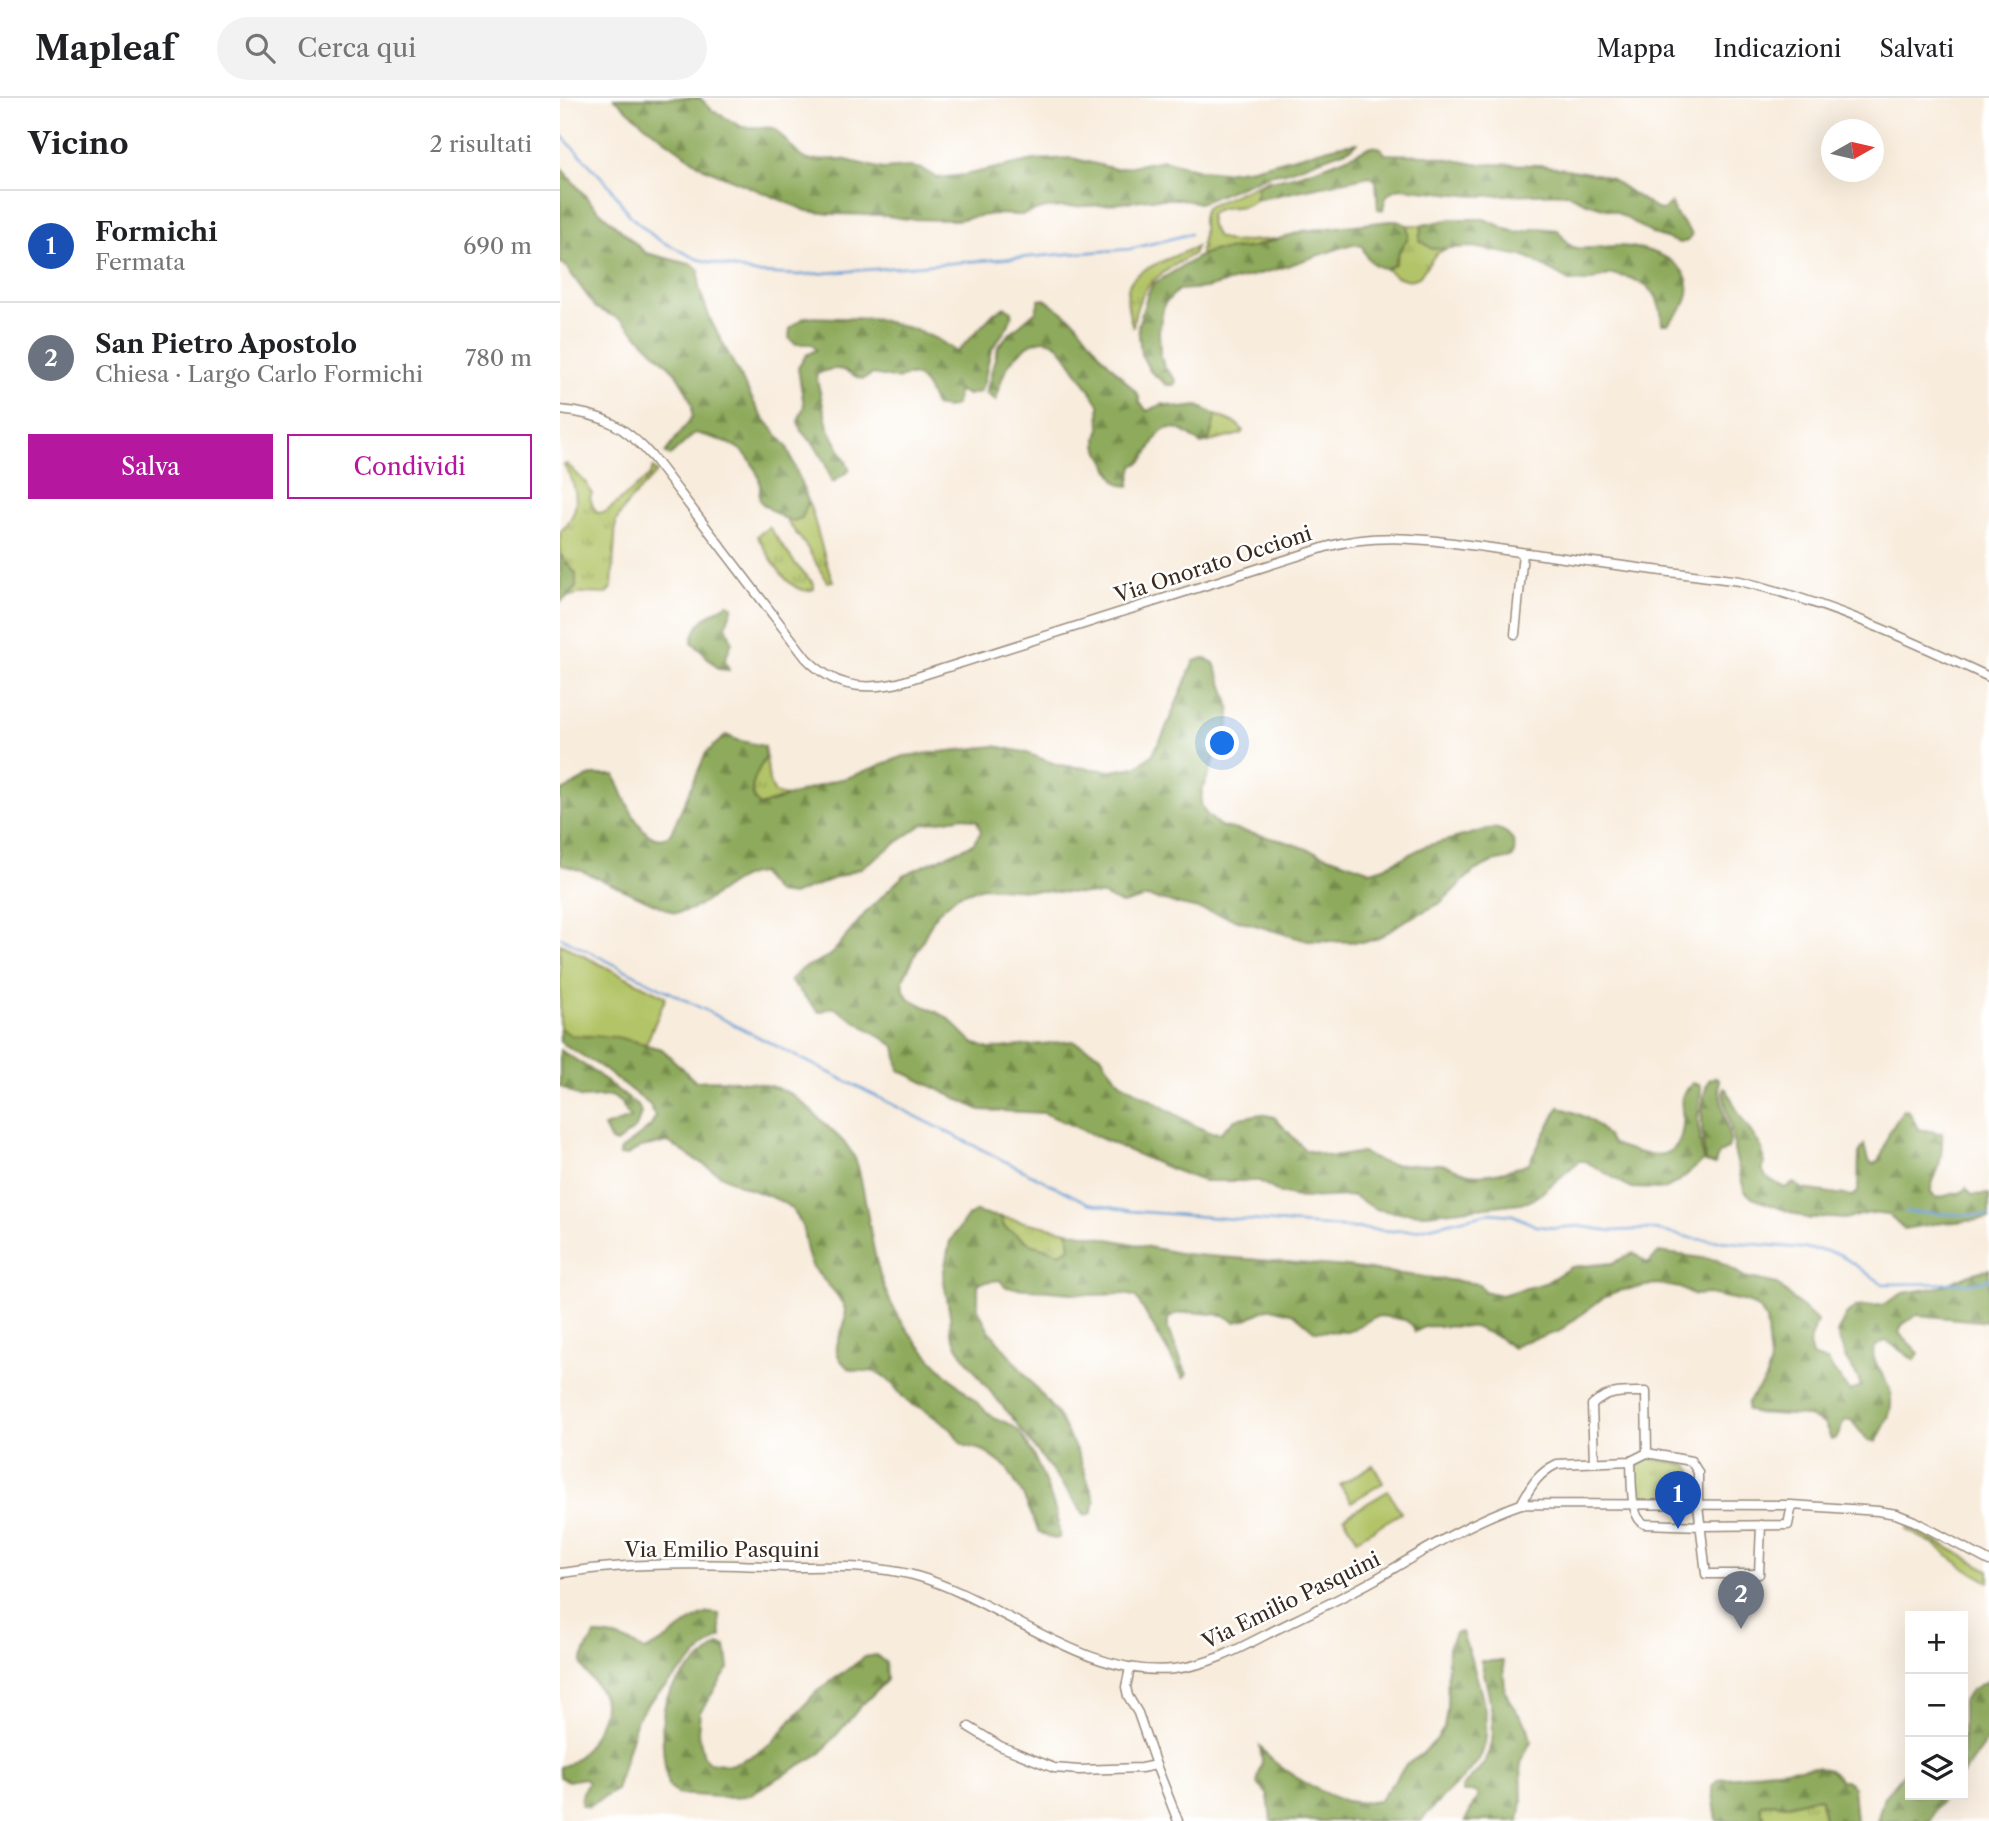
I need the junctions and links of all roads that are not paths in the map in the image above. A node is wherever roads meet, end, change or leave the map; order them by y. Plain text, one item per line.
1 (560, 410) edge
2 (1523, 553) junction
3 (1515, 634) dead end
4 (1989, 677) edge
5 (1647, 1452) junction
6 (1632, 1461) junction
7 (1594, 1462) junction
8 (1521, 1504) junction
9 (1633, 1504) junction
10 (1699, 1505) junction
11 (1792, 1505) junction
12 (1701, 1525) junction
13 (1761, 1525) junction
14 (1989, 1561) edge
15 (560, 1573) edge
16 (1130, 1668) junction
17 (969, 1727) dead end
18 (1156, 1765) junction
19 (1178, 1821) edge

1 - 2 street, Via Onorato Occioni
2 - 3 street
2 - 4 street, Via Onorato Occioni
5 - 6 street
5 - 7 street
5 - 10 street
6 - 7 street
6 - 9 street
7 - 8 street
8 - 9 street, Via Emilio Pasquini
8 - 16 street, Via Emilio Pasquini
9 - 10 street, Via Emilio Pasquini
9 - 12 street
10 - 11 street, Via Emilio Pasquini
10 - 12 street
11 - 13 street
11 - 14 street, Via Emilio Pasquini
12 - 13 street
12 - 13 street
15 - 16 street, Via Emilio Pasquini
16 - 18 street
17 - 18 street
18 - 19 street

